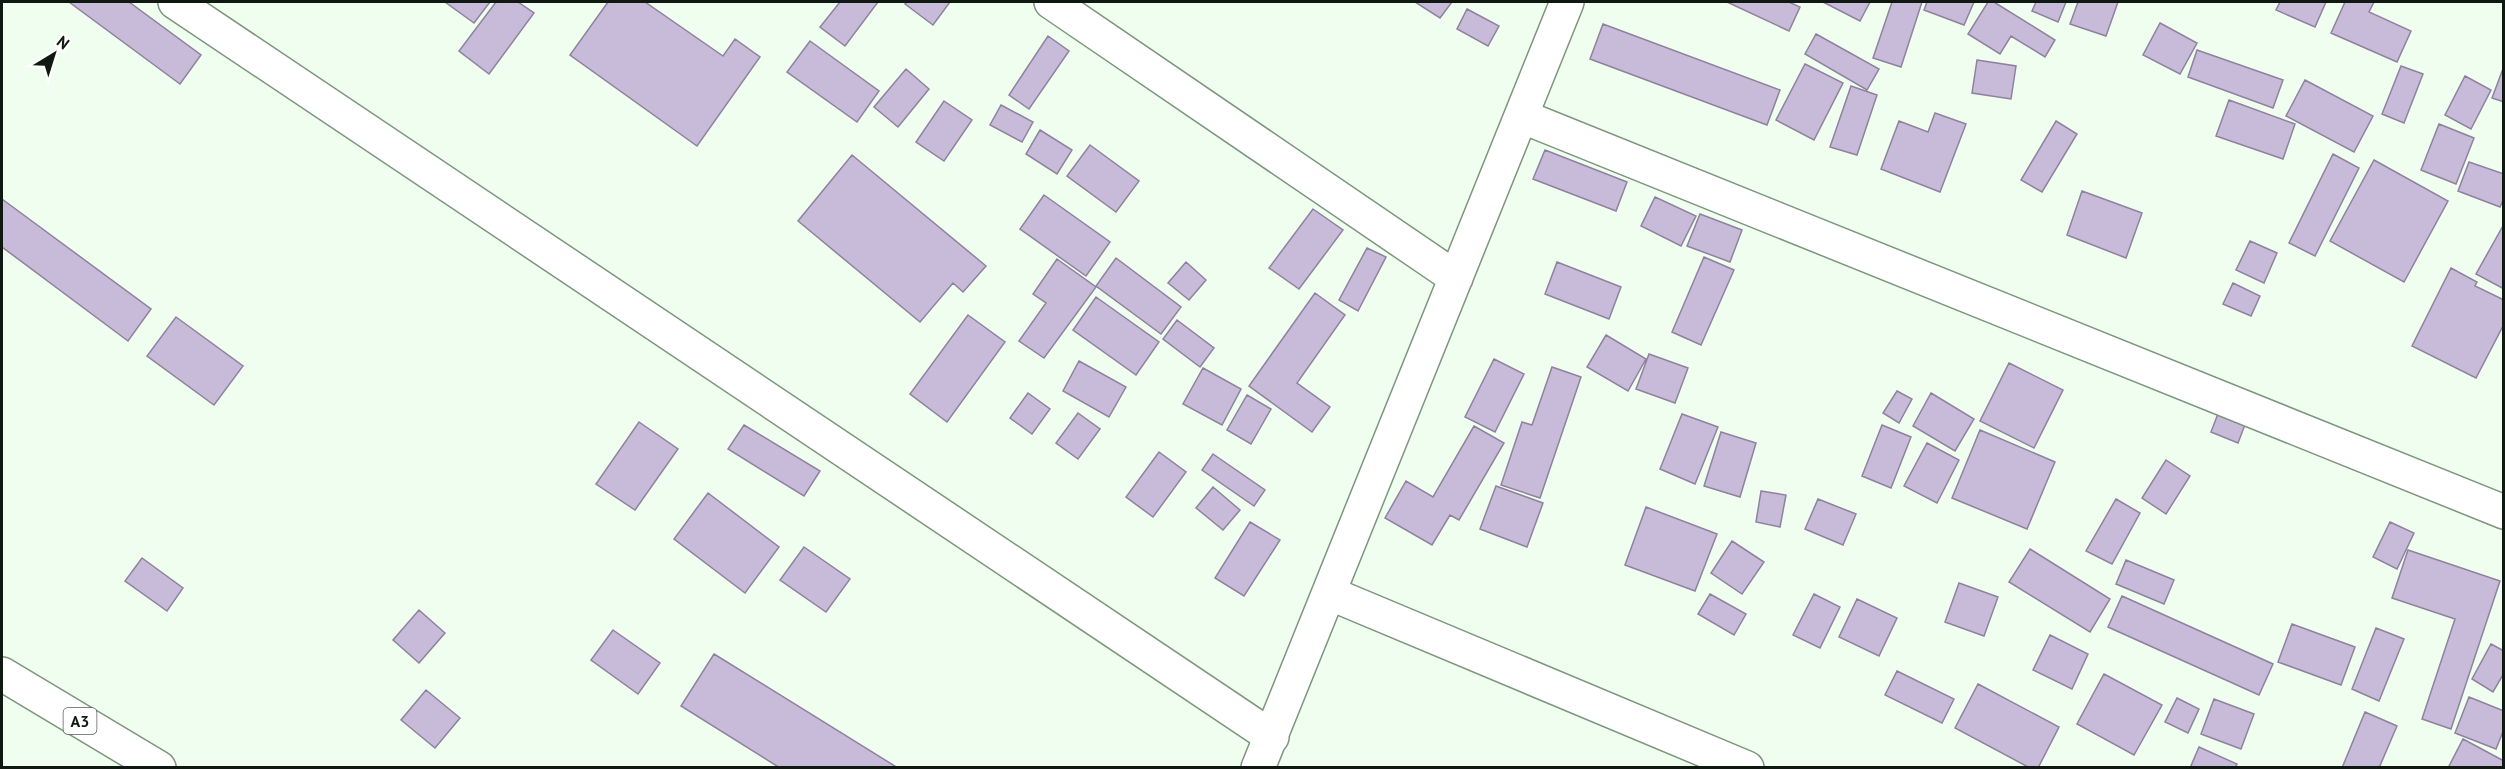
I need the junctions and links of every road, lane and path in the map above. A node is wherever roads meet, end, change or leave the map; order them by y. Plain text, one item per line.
1 (175, 2) edge
2 (1051, 2) edge
3 (1567, 2) edge
4 (1521, 116) junction
5 (1456, 278) junction
6 (2504, 512) edge
7 (1329, 593) junction
8 (2, 674) edge
9 (1272, 736) junction
10 (159, 768) edge
11 (1258, 768) edge
12 (1747, 768) edge

1 - 9 main road
2 - 5 main road
3 - 4 main road
4 - 5 main road
4 - 6 main road
5 - 7 main road
7 - 9 main road
7 - 12 main road
8 - 10 main road, A3
9 - 11 main road

